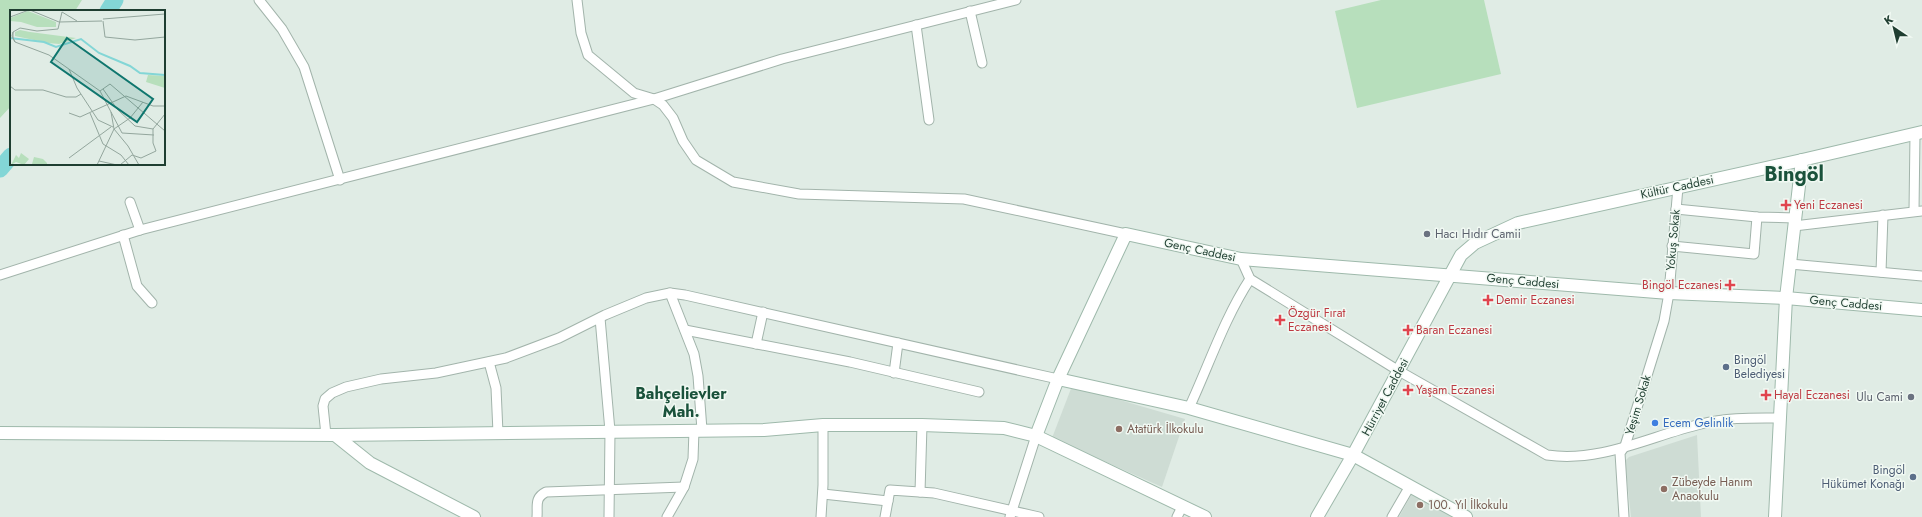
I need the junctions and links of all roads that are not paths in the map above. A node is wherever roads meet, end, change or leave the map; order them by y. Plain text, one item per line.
1 (259, 0) edge
2 (577, 0) edge
3 (1016, 0) edge
4 (970, 11) junction
5 (916, 25) junction
6 (982, 63) dead end
7 (654, 99) junction
8 (929, 120) dead end
9 (1919, 133) edge
10 (1802, 160) junction
11 (340, 180) junction
12 (1678, 187) junction
13 (130, 202) dead end
14 (1676, 210) junction
15 (1918, 211) edge
16 (1883, 215) junction
17 (1757, 217) junction
18 (1795, 222) junction
19 (140, 230) junction
20 (1126, 234) junction
21 (123, 235) junction
22 (1672, 246) junction
23 (1241, 259) junction
24 (1790, 264) junction
25 (1881, 272) junction
26 (0, 275) edge
27 (1450, 276) junction
28 (1922, 276) edge
29 (1250, 279) junction
30 (670, 293) junction
31 (1669, 293) junction
32 (1786, 298) junction
33 (152, 303) dead end
34 (1922, 310) edge
35 (763, 312) junction
36 (600, 318) junction
37 (685, 330) junction
38 (898, 343) junction
39 (756, 344) junction
40 (489, 362) junction
41 (1399, 370) junction
42 (894, 373) junction
43 (1058, 379) junction
44 (979, 392) dead end
45 (1189, 408) junction
46 (1780, 418) junction
47 (822, 425) junction
48 (922, 425) junction
49 (698, 430) junction
50 (610, 431) junction
51 (498, 433) junction
52 (0, 434) edge
53 (331, 435) junction
54 (1036, 436) junction
55 (1626, 446) junction
56 (1353, 455) junction
57 (1410, 486) junction
58 (684, 487) junction
59 (609, 490) junction
60 (920, 492) junction
61 (823, 494) junction
62 (888, 501) junction
63 (1179, 512) edge
64 (1011, 513) edge
65 (474, 517) edge
66 (537, 517) edge
67 (609, 517) edge
68 (667, 517) edge
69 (821, 517) edge
70 (885, 517) edge
71 (1039, 517) edge
72 (1204, 517) edge
73 (1318, 517) edge
74 (1392, 517) edge
75 (1466, 517) edge
76 (1624, 517) edge
77 (1775, 517) edge

1 - 11 street
2 - 7 street
3 - 4 street
4 - 5 street
4 - 6 street
5 - 7 street
5 - 8 street
7 - 11 street
7 - 20 street
9 - 10 street, Kültür Caddesi
9 - 15 street
10 - 12 street, Kültür Caddesi
10 - 18 street
11 - 19 street
12 - 14 street, Yokuş Sokak
12 - 27 street, Kültür Caddesi
13 - 19 street
14 - 17 street
14 - 22 street, Yokuş Sokak
15 - 16 street
16 - 18 street
16 - 25 street
17 - 18 street
17 - 22 street
18 - 24 street
19 - 21 street
20 - 23 street, Genç Caddesi
20 - 43 street
21 - 26 street
21 - 33 street
22 - 31 street, Yokuş Sokak
23 - 27 street, Genç Caddesi
23 - 29 street
24 - 25 street
24 - 32 street
25 - 28 street
27 - 31 street, Genç Caddesi
27 - 41 street, Hürriyet Caddesi
29 - 41 street
29 - 45 street
30 - 35 street
30 - 36 street
30 - 37 street
31 - 32 street, Genç Caddesi
31 - 55 street, Yeşim Sokak
32 - 34 street, Genç Caddesi
32 - 46 street
35 - 38 street
35 - 39 street
36 - 40 street
36 - 50 street
37 - 39 street
37 - 49 street
38 - 42 street
38 - 43 street
39 - 42 street
40 - 51 street
40 - 53 street
41 - 55 street
41 - 56 street, Hürriyet Caddesi
42 - 44 street
43 - 45 street
43 - 54 street
45 - 56 street
46 - 55 street
46 - 77 street
47 - 48 street
47 - 49 street
47 - 61 street
48 - 54 street
48 - 60 street
49 - 50 street
49 - 58 street
50 - 51 street
50 - 59 street
51 - 53 street
52 - 53 street
53 - 65 street
54 - 63 street
54 - 64 street
55 - 76 street, Yeşim Sokak
56 - 57 street
56 - 73 street, Hürriyet Caddesi
57 - 74 street
57 - 75 street
58 - 59 street
58 - 68 street
59 - 66 street
59 - 67 street
60 - 62 street
60 - 64 street
61 - 62 street
61 - 69 street
62 - 70 street
63 - 72 street
64 - 71 street

